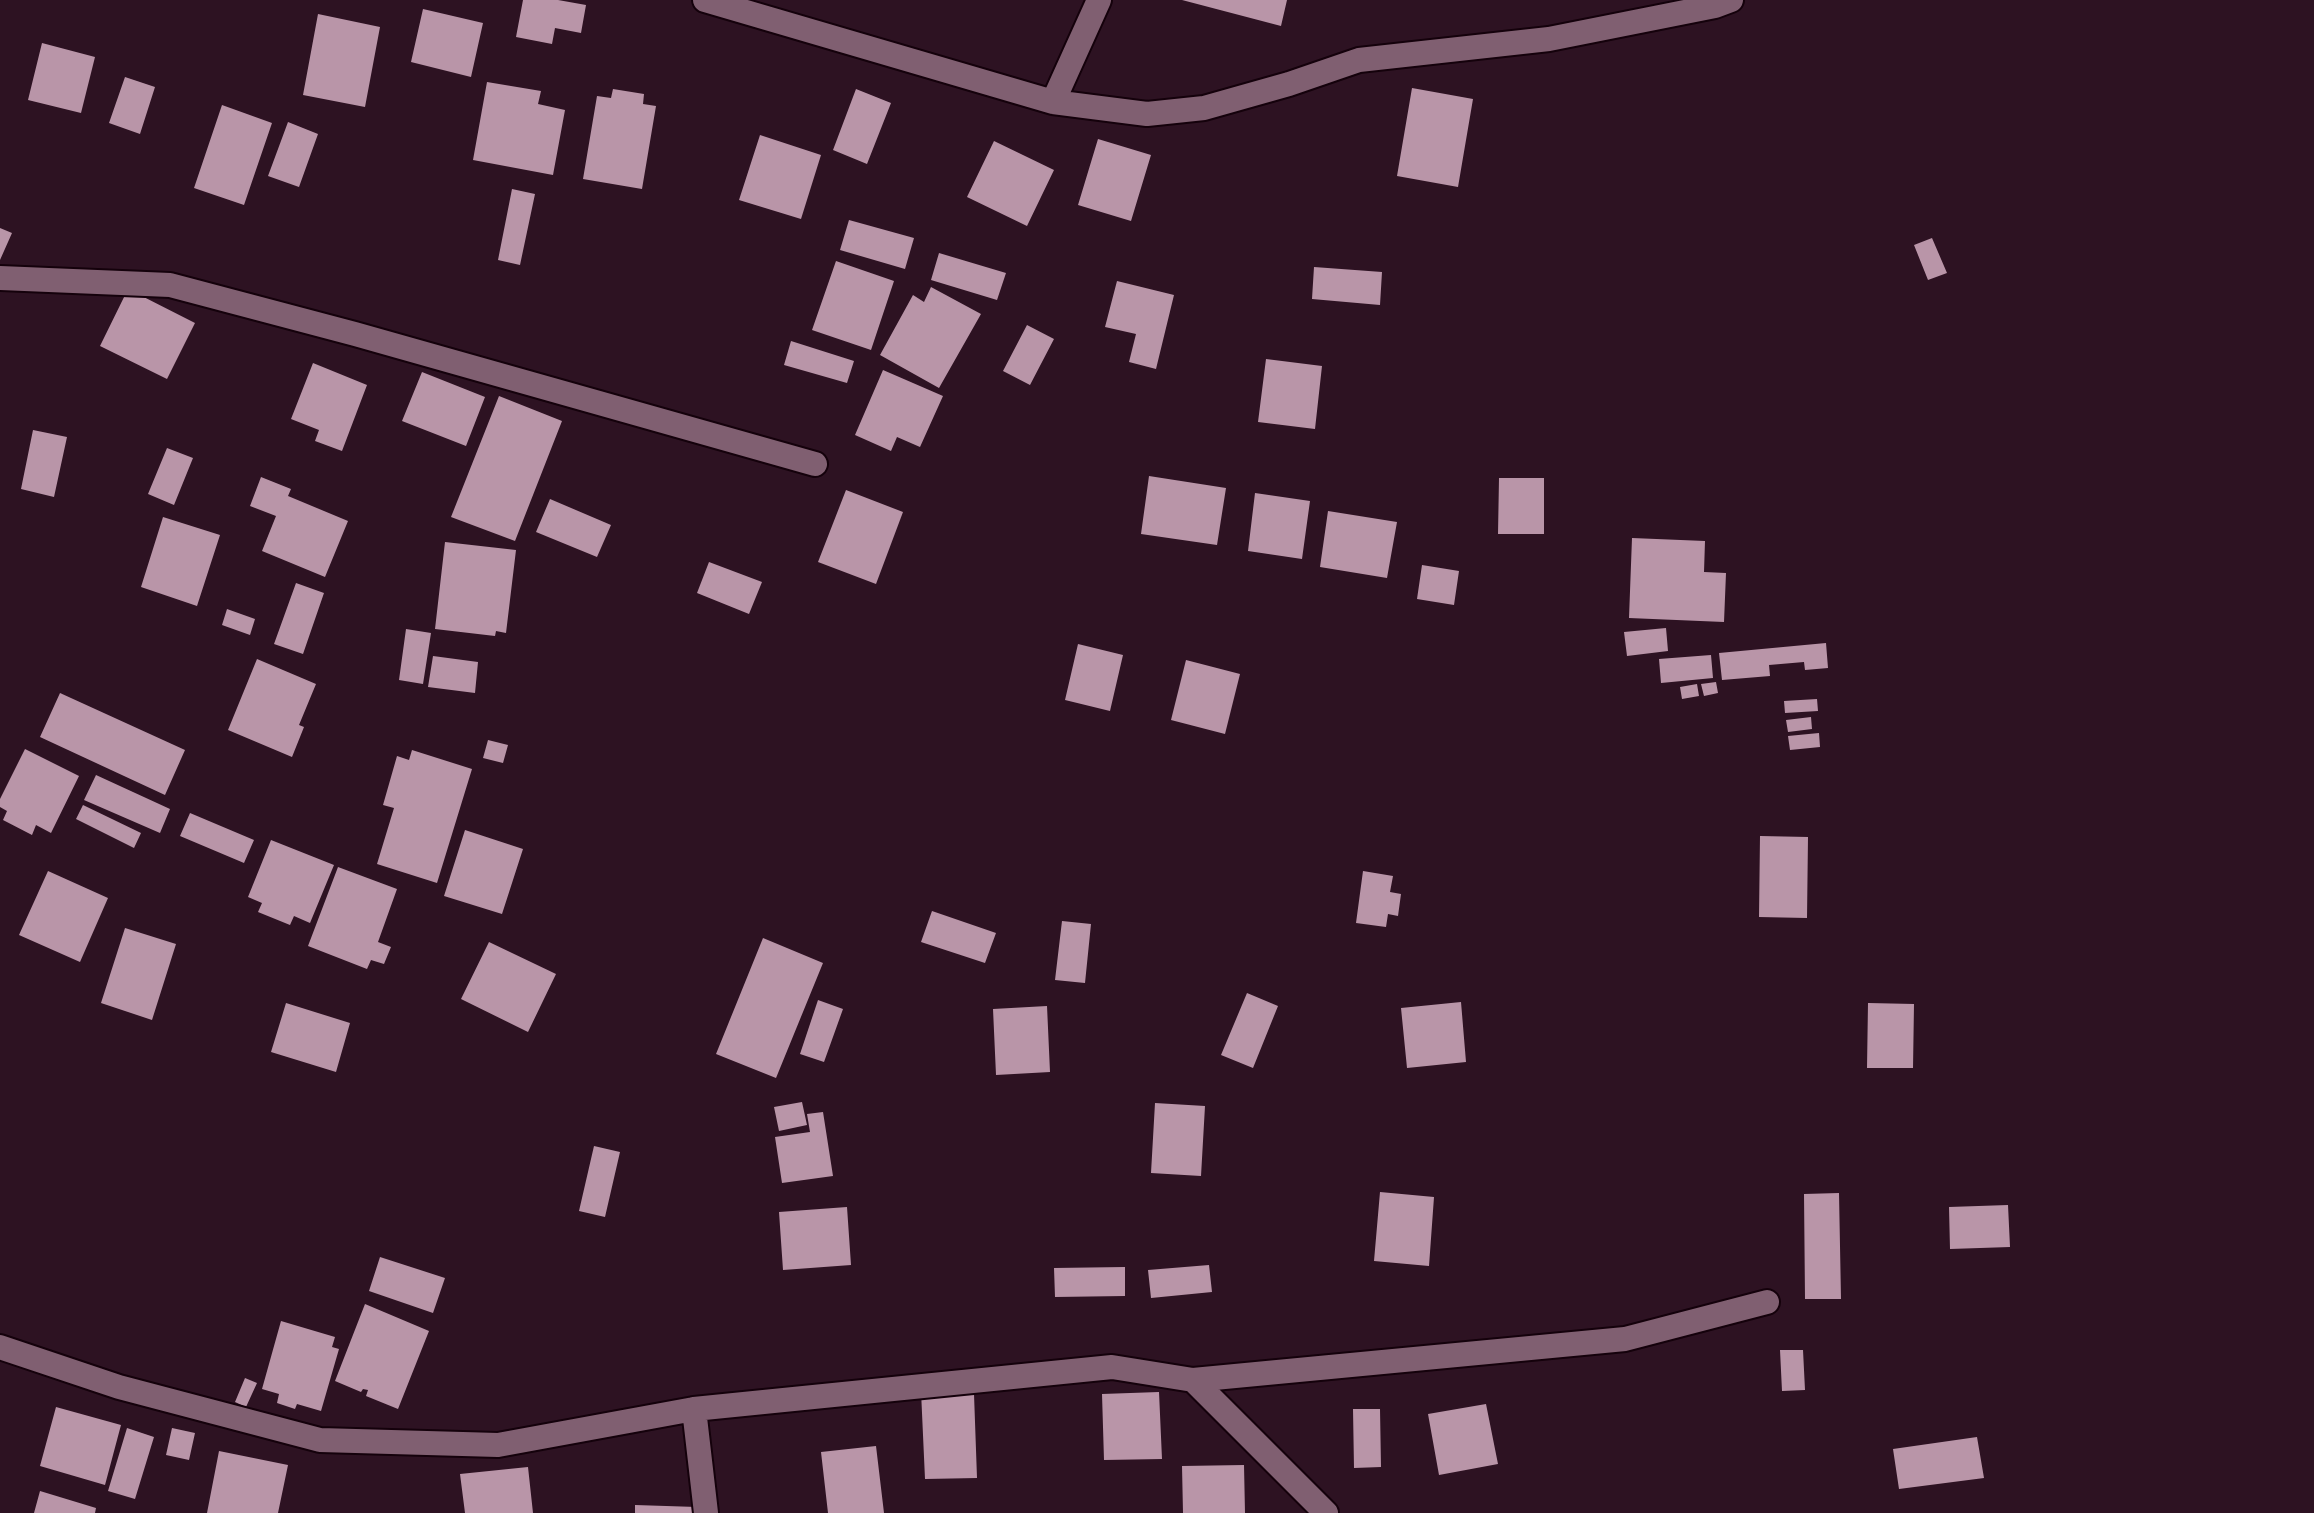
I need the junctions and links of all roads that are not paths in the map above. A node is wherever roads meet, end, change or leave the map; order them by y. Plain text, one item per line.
1 (705, 0) edge
2 (1099, 0) edge
3 (1731, 0) edge
4 (1053, 102) junction
5 (0, 278) edge
6 (815, 464) dead end
7 (1767, 1302) dead end
8 (0, 1347) edge
9 (1193, 1380) junction
10 (694, 1409) junction
11 (706, 1513) edge
12 (1326, 1513) edge

1 - 4 street
2 - 4 street
3 - 4 street
5 - 6 street
7 - 9 street
8 - 10 street
9 - 10 street
9 - 12 street
10 - 11 street

